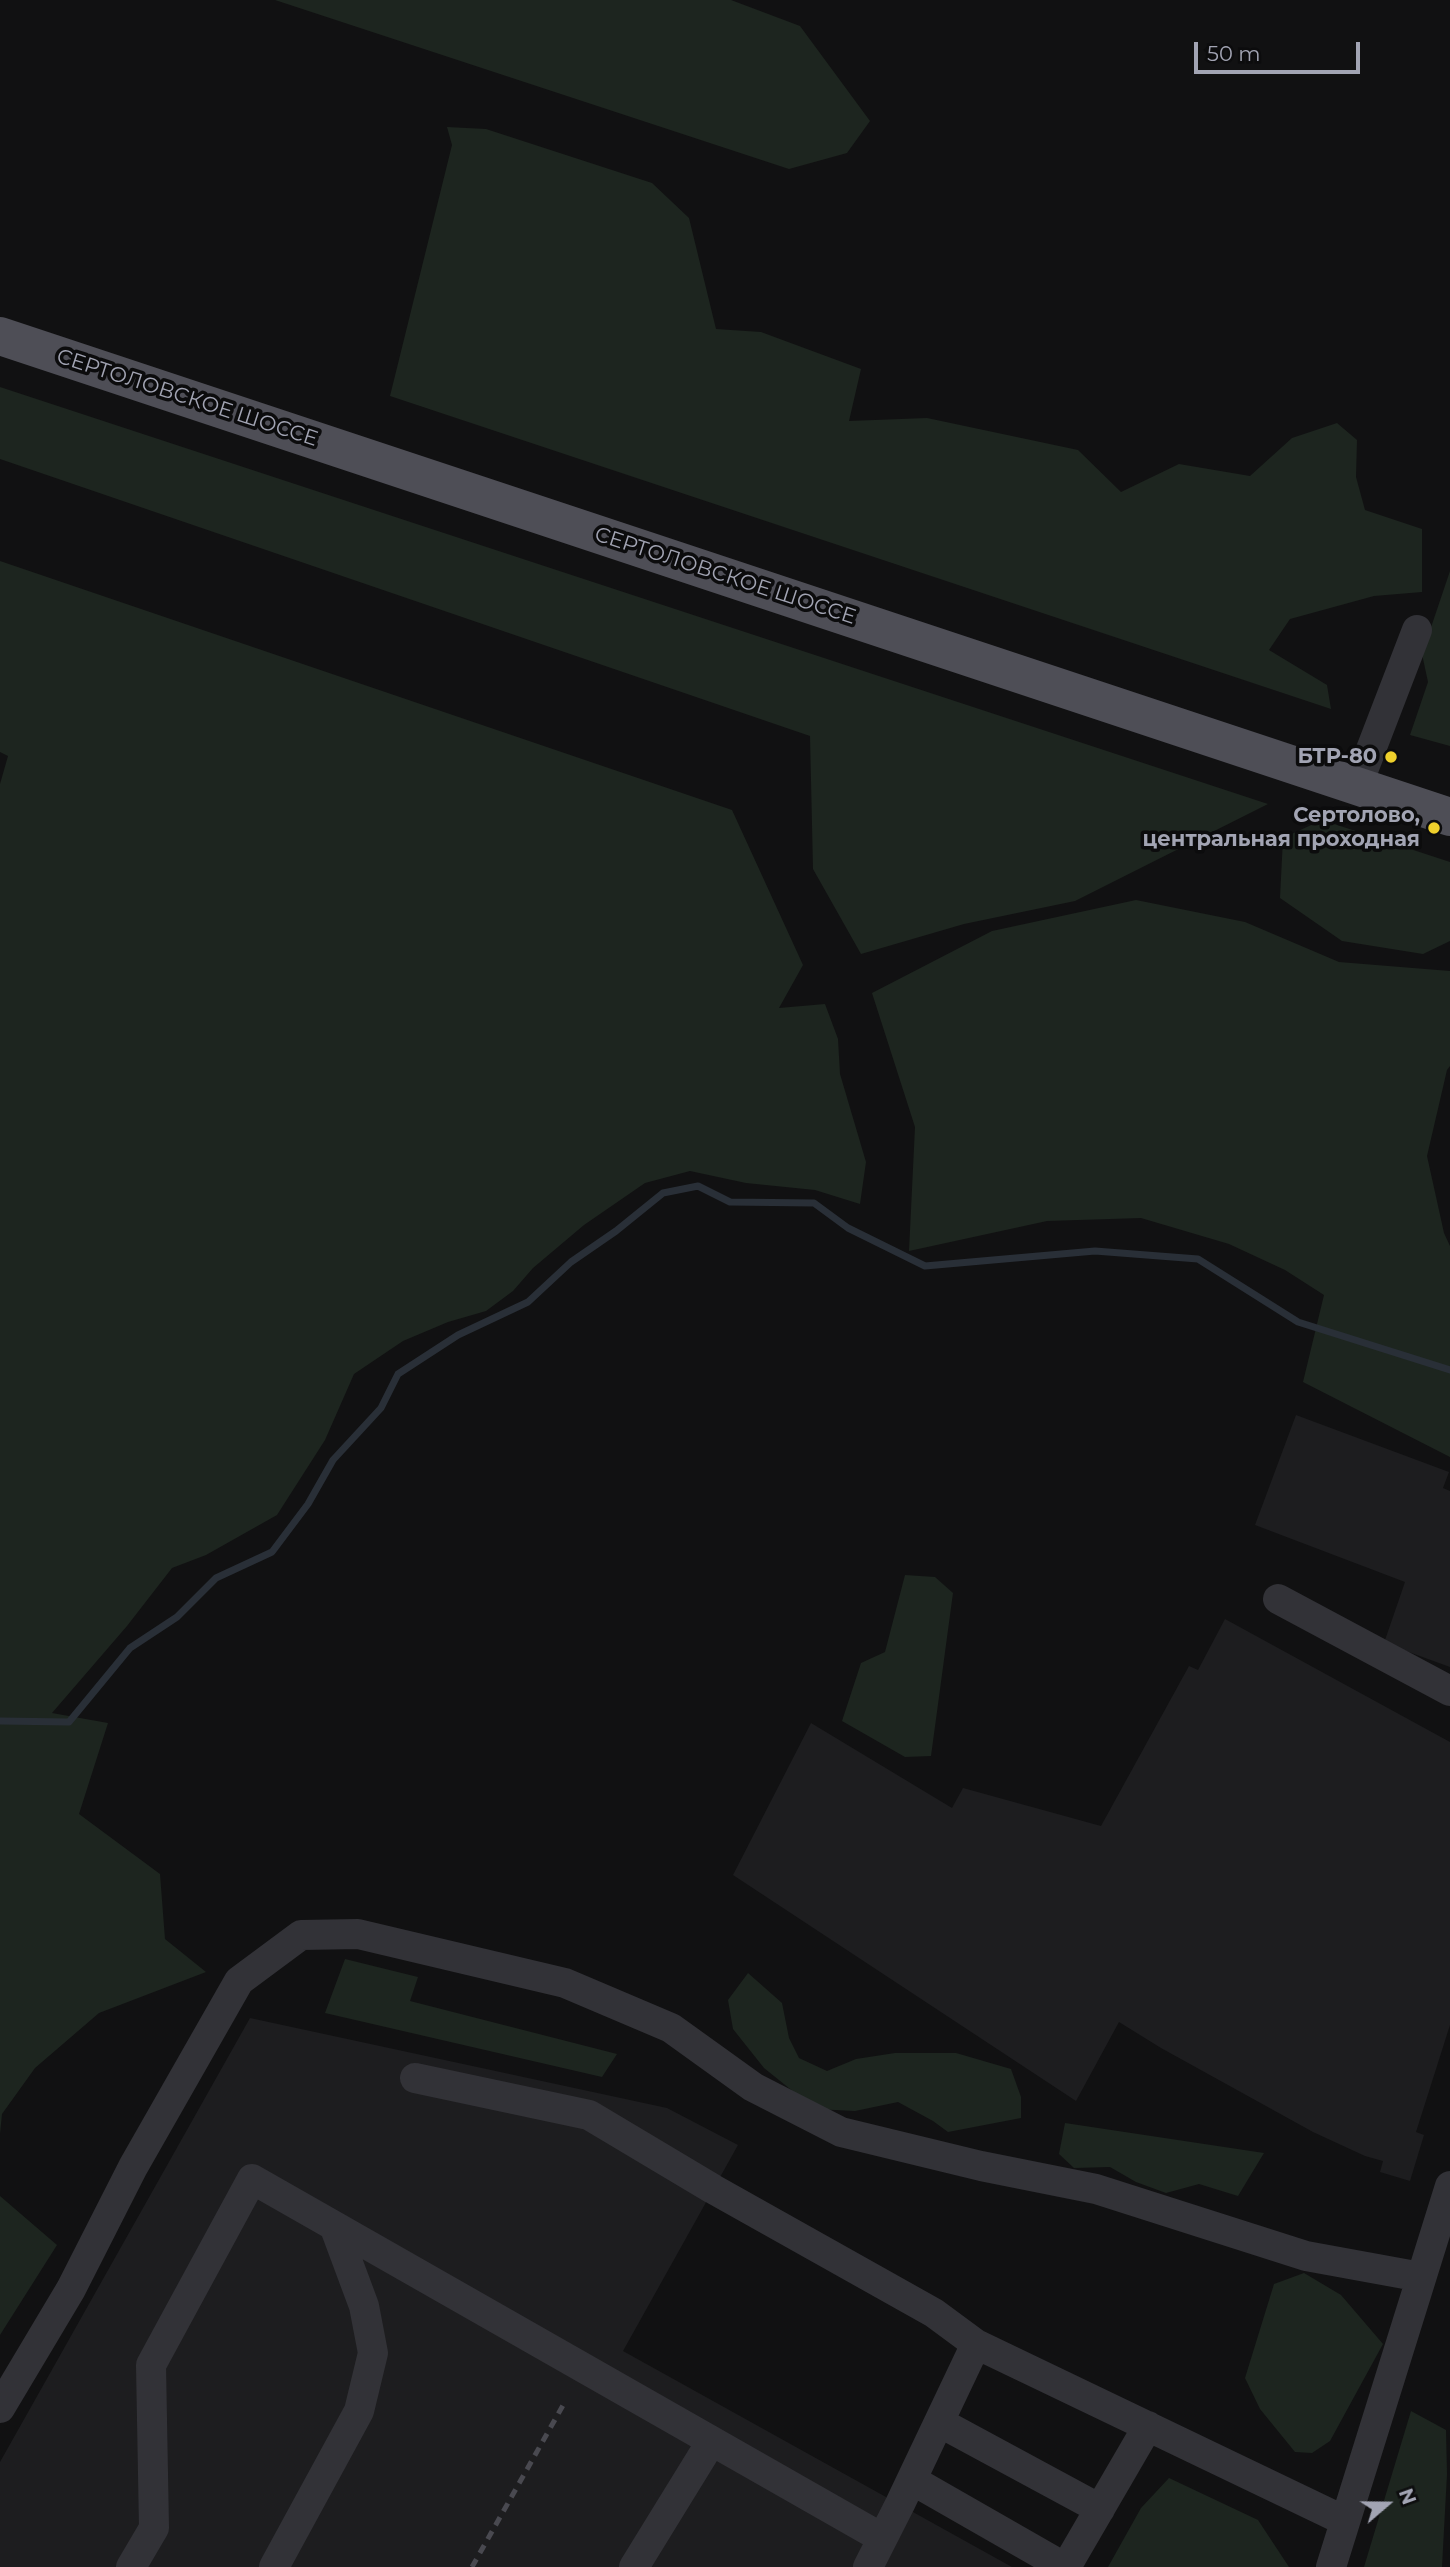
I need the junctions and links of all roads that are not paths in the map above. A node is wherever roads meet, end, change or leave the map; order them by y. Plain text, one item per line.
1 (0, 336) edge
2 (1417, 630) dead end
3 (1357, 786) junction
4 (1450, 817) edge
5 (1278, 1599) dead end
6 (1450, 1691) edge
7 (415, 2078) dead end
8 (1450, 2186) edge
9 (335, 2228) junction
10 (1421, 2277) junction
11 (976, 2344) junction
12 (0, 2408) edge
13 (939, 2422) junction
14 (1148, 2426) junction
15 (711, 2442) junction
16 (912, 2480) junction
17 (1100, 2508) junction
18 (1345, 2521) junction
19 (882, 2538) junction
20 (131, 2567) edge
21 (274, 2567) edge
22 (634, 2567) edge
23 (868, 2567) edge
24 (1065, 2567) edge
25 (1331, 2567) edge

1 - 3 main road, СЕРТОЛОВСКОЕ ШОССЕ
2 - 3 street
3 - 4 main road, СЕРТОЛОВСКОЕ ШОССЕ
5 - 6 street
7 - 11 street
8 - 10 street
9 - 15 street
9 - 20 street
9 - 21 street
10 - 12 street
10 - 18 street
11 - 13 street
11 - 14 street
13 - 16 street
13 - 17 street
14 - 17 street
14 - 18 street
15 - 19 street
15 - 22 street
16 - 19 street
16 - 24 street
17 - 24 street
18 - 25 street
19 - 23 street

